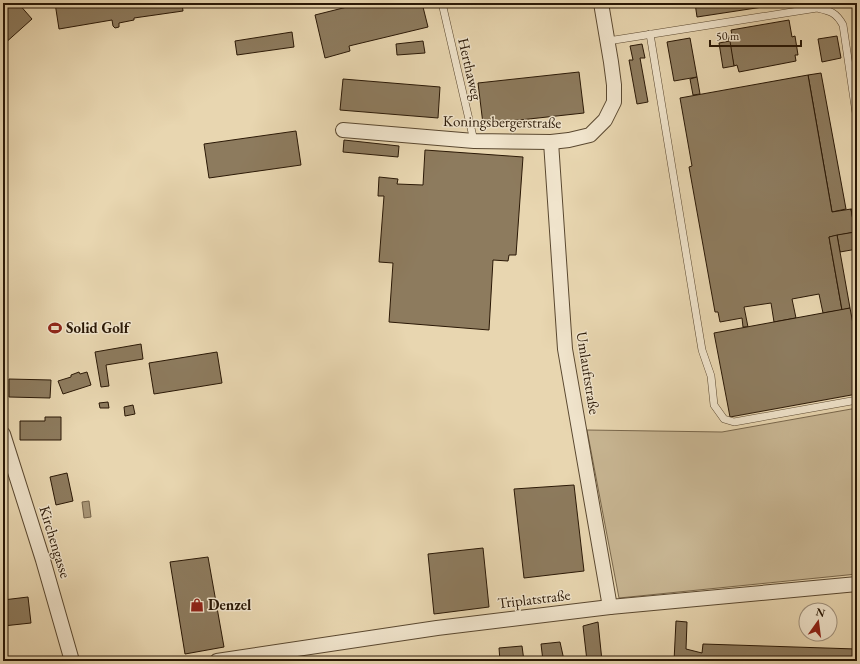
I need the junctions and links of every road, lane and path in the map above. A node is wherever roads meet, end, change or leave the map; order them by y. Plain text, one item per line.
1 (442, 3) edge
2 (601, 3) edge
3 (650, 34) junction
4 (608, 41) junction
5 (857, 120) edge
6 (343, 130) dead end
7 (474, 141) junction
8 (551, 142) junction
9 (857, 400) edge
10 (3, 434) edge
11 (857, 584) edge
12 (610, 607) junction
13 (72, 661) edge
14 (217, 661) edge

1 - 7 lane, Herthaweg
2 - 4 street, Koningsbergerstraße
3 - 4 lane
3 - 5 lane
3 - 9 lane
4 - 8 street, Koningsbergerstraße
6 - 7 street, Koningsbergerstraße
7 - 8 street, Koningsbergerstraße
8 - 12 street, Umlauftstraße
10 - 13 street, Kirchengasse
11 - 12 street, Triplatstraße
12 - 14 street, Triplatstraße

